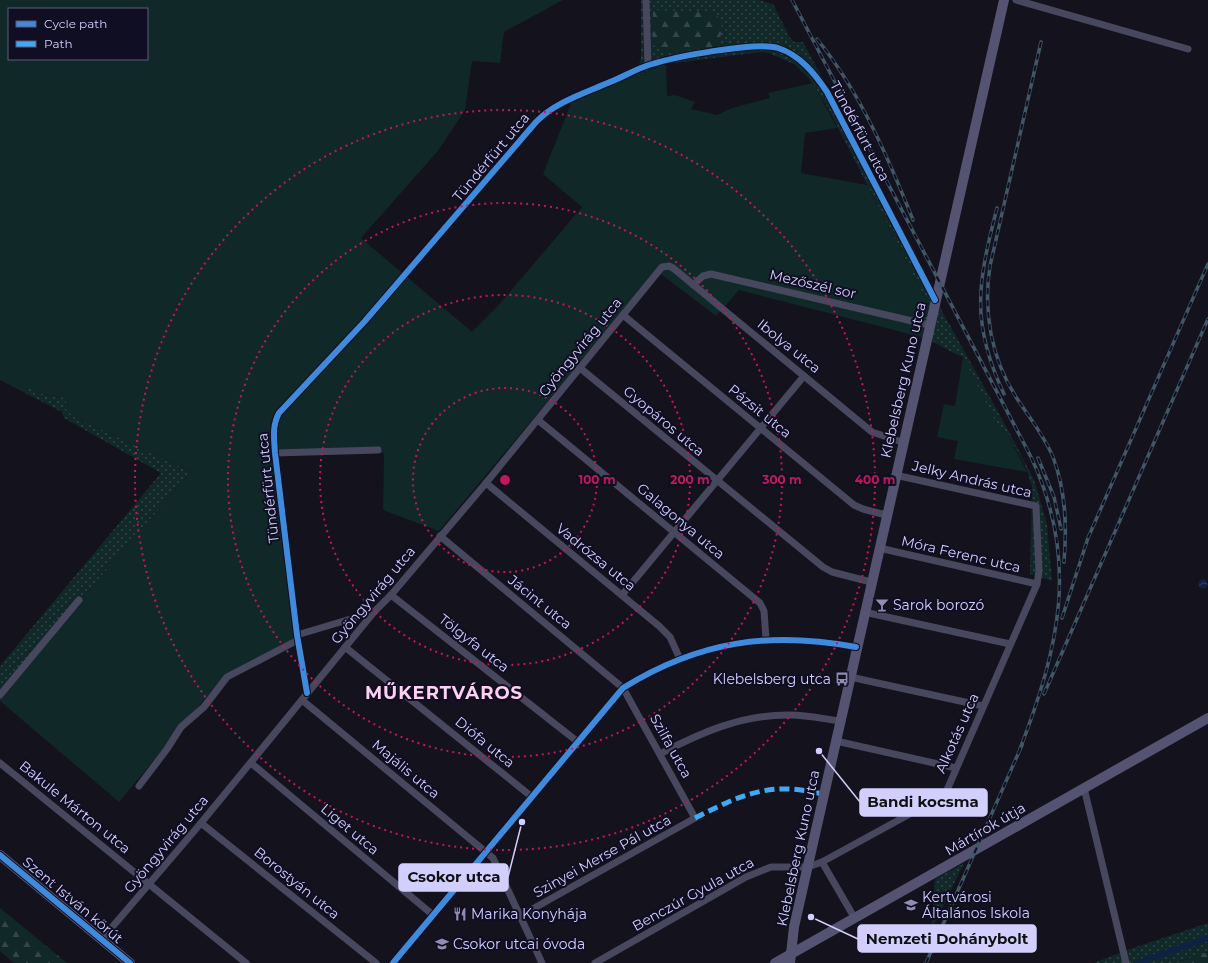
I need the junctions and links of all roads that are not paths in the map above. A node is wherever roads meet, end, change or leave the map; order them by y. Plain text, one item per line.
1 (646, 0) edge
2 (1004, 0) edge
3 (1016, 0) edge
4 (1188, 49) dead end
5 (648, 65) junction
6 (662, 267) joint
7 (693, 284) junction
8 (936, 300) junction
9 (623, 315) junction
10 (929, 325) junction
11 (580, 368) junction
12 (804, 376) junction
13 (538, 420) junction
14 (761, 428) junction
15 (902, 442) junction
16 (378, 450) dead end
17 (275, 453) junction
18 (895, 475) junction
19 (716, 481) junction
20 (486, 483) junction
21 (886, 514) junction
22 (675, 532) junction
23 (440, 536) junction
24 (879, 548) junction
25 (871, 582) junction
26 (1037, 584) junction
27 (391, 594) junction
28 (622, 595) junction
29 (79, 600) dead end
30 (374, 612) junction
31 (864, 612) junction
32 (298, 638) junction
33 (766, 640) junction
34 (1010, 644) junction
35 (345, 647) junction
36 (856, 647) junction
37 (680, 659) junction
38 (850, 676) junction
39 (623, 688) junction
40 (307, 693) junction
41 (0, 695) edge
42 (302, 700) junction
43 (983, 706) junction
44 (1208, 718) edge
45 (840, 721) junction
46 (836, 741) junction
47 (578, 742) junction
48 (660, 754) junction
49 (0, 763) edge
50 (251, 763) junction
51 (956, 768) junction
52 (139, 786) dead end
53 (1084, 788) junction
54 (532, 797) junction
55 (695, 818) joint
56 (201, 823) junction
57 (486, 853) junction
58 (0, 855) edge
59 (822, 862) junction
60 (808, 867) junction
61 (150, 884) junction
62 (434, 915) junction
63 (520, 916) junction
64 (854, 917) junction
65 (102, 939) junction
66 (790, 959) edge
67 (1126, 962) edge
68 (130, 963) edge
69 (246, 963) edge
70 (376, 963) edge
71 (394, 963) edge
72 (542, 963) edge
73 (595, 963) edge
74 (775, 963) edge

1 - 5 street
2 - 8 street, Klebelsberg Kuno utca
3 - 4 street
5 - 8 street, Tündérfürt utca
5 - 17 street, Tündérfürt utca
6 - 7 street, Ibolya utca
6 - 9 street, Gyöngyvirág utca
7 - 10 street, Mezőszél sor
7 - 12 street, Ibolya utca
8 - 10 street, Klebelsberg Kuno utca
9 - 11 street, Gyöngyvirág utca
9 - 14 street, Pázsit utca
10 - 15 street, Klebelsberg Kuno utca
11 - 13 street, Gyöngyvirág utca
11 - 19 street, Gyopáros utca
12 - 14 street
12 - 15 street, Ibolya utca
13 - 20 street, Gyöngyvirág utca
13 - 22 street, Galagonya utca
14 - 19 street
14 - 21 street, Pázsit utca
15 - 18 street, Klebelsberg Kuno utca
16 - 17 street
17 - 32 street, Tündérfürt utca
18 - 21 street, Klebelsberg Kuno utca
18 - 26 street, Jelky András utca
19 - 22 street
19 - 25 street, Gyopáros utca
20 - 23 street, Gyöngyvirág utca
20 - 28 street, Vadrózsa utca
21 - 24 street, Klebelsberg Kuno utca
22 - 28 street
22 - 33 street, Galagonya utca
23 - 27 street, Gyöngyvirág utca
23 - 39 street, Jácint utca
24 - 25 street, Klebelsberg Kuno utca
24 - 26 street, Móra Ferenc utca
25 - 31 street, Klebelsberg Kuno utca
26 - 34 street, Alkotás utca
27 - 30 street, Gyöngyvirág utca
27 - 47 street, Tölgyfa utca
28 - 37 street, Vadrózsa utca
29 - 41 street
30 - 32 street
30 - 35 street, Gyöngyvirág utca
31 - 34 street
31 - 36 street, Klebelsberg Kuno utca
32 - 40 street, Tündérfürt utca
32 - 52 street
33 - 36 street
33 - 37 street
34 - 43 street, Alkotás utca
35 - 40 street, Gyöngyvirág utca
35 - 54 street, Diófa utca
36 - 38 street, Klebelsberg Kuno utca
37 - 39 street
38 - 43 street
38 - 45 street, Klebelsberg Kuno utca
39 - 47 street
39 - 48 street, Szilfa utca
40 - 42 street, Gyöngyvirág utca
42 - 50 street, Gyöngyvirág utca
42 - 57 street, Majális utca
43 - 51 street, Alkotás utca
44 - 53 street, Mártírok útja
45 - 46 street, Klebelsberg Kuno utca
45 - 48 street
46 - 51 street
46 - 60 street, Klebelsberg Kuno utca
47 - 54 street
48 - 55 street, Szilfa utca
49 - 61 street, Bakule Márton utca
50 - 56 street, Gyöngyvirág utca
50 - 62 street, Liget utca
51 - 59 street, Alkotás utca
53 - 64 street, Mártírok útja
53 - 67 street
54 - 57 street
55 - 63 street, Szinyei Merse Pál utca
56 - 61 street, Gyöngyvirág utca
56 - 70 street, Borostyán utca
57 - 62 street
57 - 63 street, Majális utca
58 - 65 street, Szent István körút
59 - 60 street, Alkotás utca
59 - 64 street, Klebelsberg Kuno utca
60 - 66 street, Klebelsberg Kuno utca
60 - 73 street, Benczúr Gyula utca
61 - 65 street, Gyöngyvirág utca
61 - 69 street, Bakule Márton utca
62 - 71 street
63 - 72 street
64 - 66 street, Mártírok útja
65 - 68 street, Szent István körút
66 - 74 street, Mártírok útja

